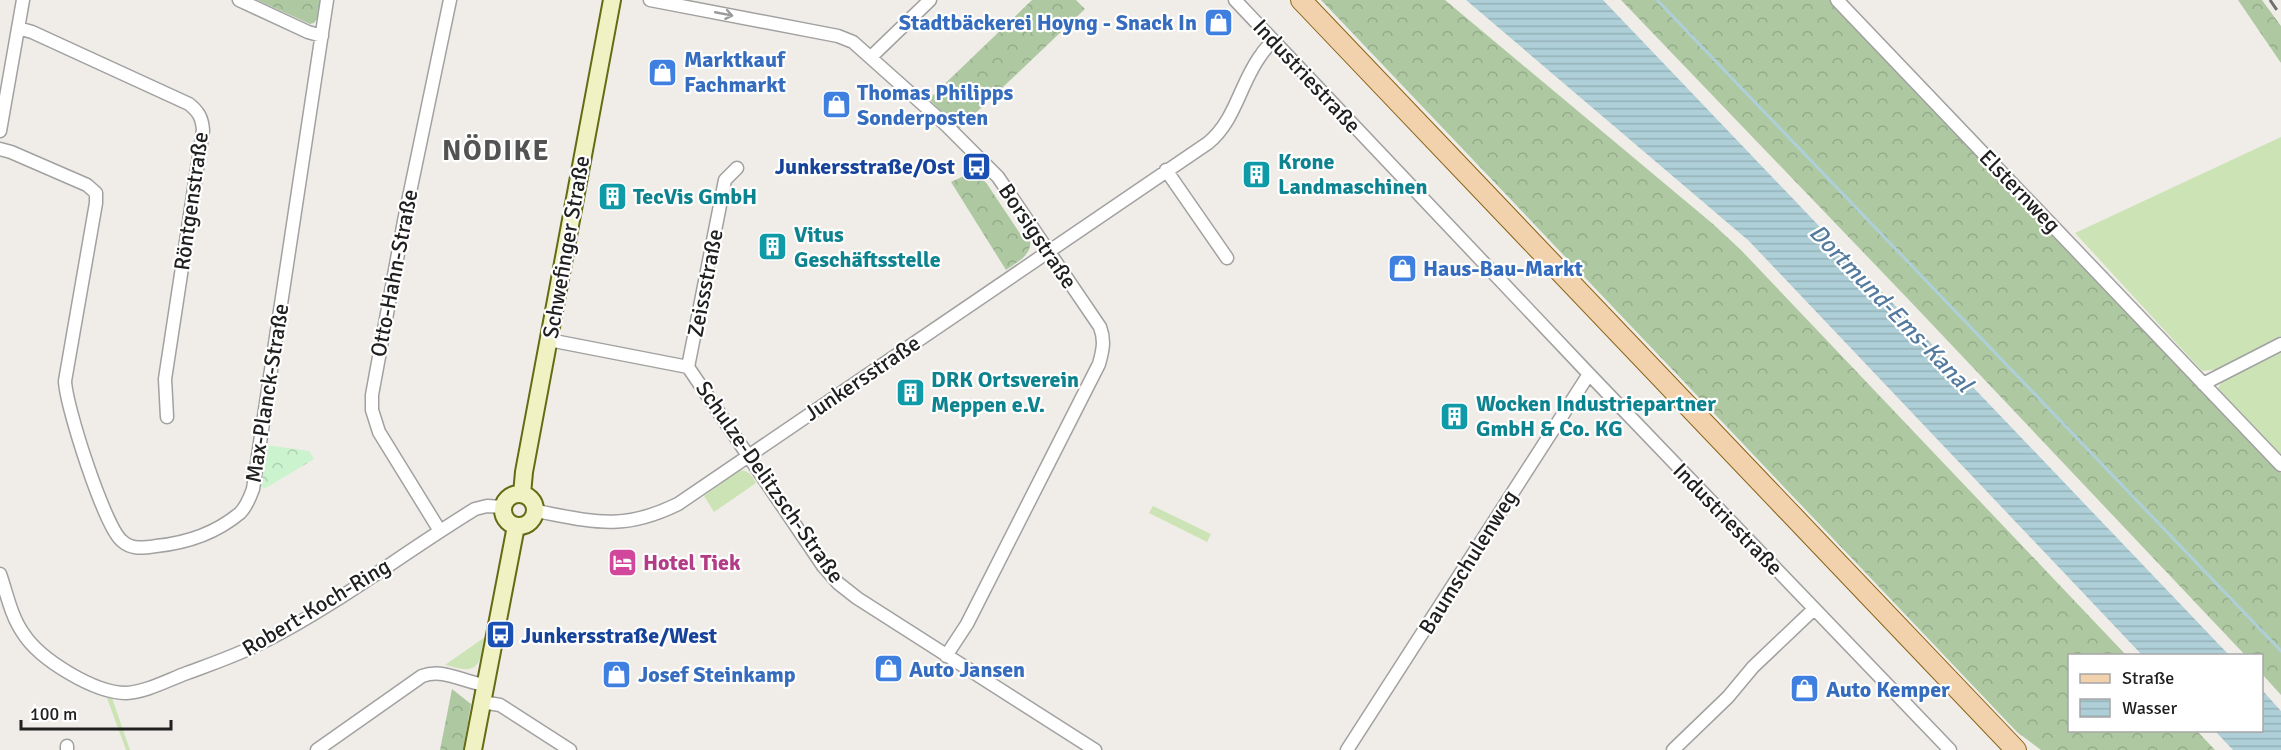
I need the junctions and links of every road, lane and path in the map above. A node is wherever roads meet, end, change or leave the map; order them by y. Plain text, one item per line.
1 (22, 0) edge
2 (239, 0) edge
3 (327, 0) edge
4 (450, 0) edge
5 (612, 0) edge
6 (650, 0) edge
7 (930, 0) edge
8 (1235, 0) edge
9 (1301, 0) edge
10 (1837, 0) edge
11 (18, 28) junction
12 (322, 36) junction
13 (1274, 41) junction
14 (871, 57) junction
15 (0, 131) edge
16 (0, 149) edge
17 (737, 168) dead end
18 (1166, 170) junction
19 (1050, 252) junction
20 (1227, 258) dead end
21 (549, 340) junction
22 (2281, 344) edge
23 (688, 367) junction
24 (1589, 374) junction
25 (2203, 384) junction
26 (167, 417) dead end
27 (748, 456) junction
28 (2281, 465) edge
29 (522, 494) junction
30 (503, 507) junction
31 (536, 511) junction
32 (516, 526) junction
33 (440, 531) junction
34 (0, 574) edge
35 (1814, 609) junction
36 (946, 656) junction
37 (483, 694) junction
38 (317, 750) edge
39 (473, 750) edge
40 (570, 750) edge
41 (1095, 750) edge
42 (1347, 750) edge
43 (1673, 750) edge
44 (1950, 750) edge
45 (2016, 750) edge

1 - 11 street
2 - 12 street
3 - 12 street, Max-Planck-Straße
4 - 33 street, Otto-Hahn-Straße
5 - 21 street, Schwefinger Straße
6 -> 14 street, Borsigstraße
7 - 14 street
8 - 13 street, Industriestraße
9 - 45 main road
10 - 25 street, Elsternweg
11 - 15 street
11 - 26 street, Röntgenstraße
12 - 16 street, Max-Planck-Straße
13 - 18 street, Junkersstraße
13 - 24 street, Industriestraße
14 - 19 street, Borsigstraße
17 - 23 street, Zeissstraße
18 - 19 street, Junkersstraße
18 - 20 street
19 - 27 street, Junkersstraße
19 - 36 street, Borsigstraße
21 - 23 street, Schulze-Delitzsch-Straße
21 - 29 street, Schwefinger Straße
22 - 25 street
23 - 27 street, Schulze-Delitzsch-Straße
24 - 35 street, Industriestraße
24 - 42 street, Baumschulenweg
25 - 28 street, Elsternweg
27 - 31 street, Junkersstraße
27 - 36 street, Schulze-Delitzsch-Straße
29 - 30 street
29 - 31 street
30 - 32 street
30 - 33 street, Robert-Koch-Ring
31 - 32 street
32 - 37 street
33 - 34 street, Robert-Koch-Ring
35 - 43 street
35 - 44 street, Industriestraße
36 - 41 street, Schulze-Delitzsch-Straße
37 - 38 street
37 - 39 street
37 - 40 street

